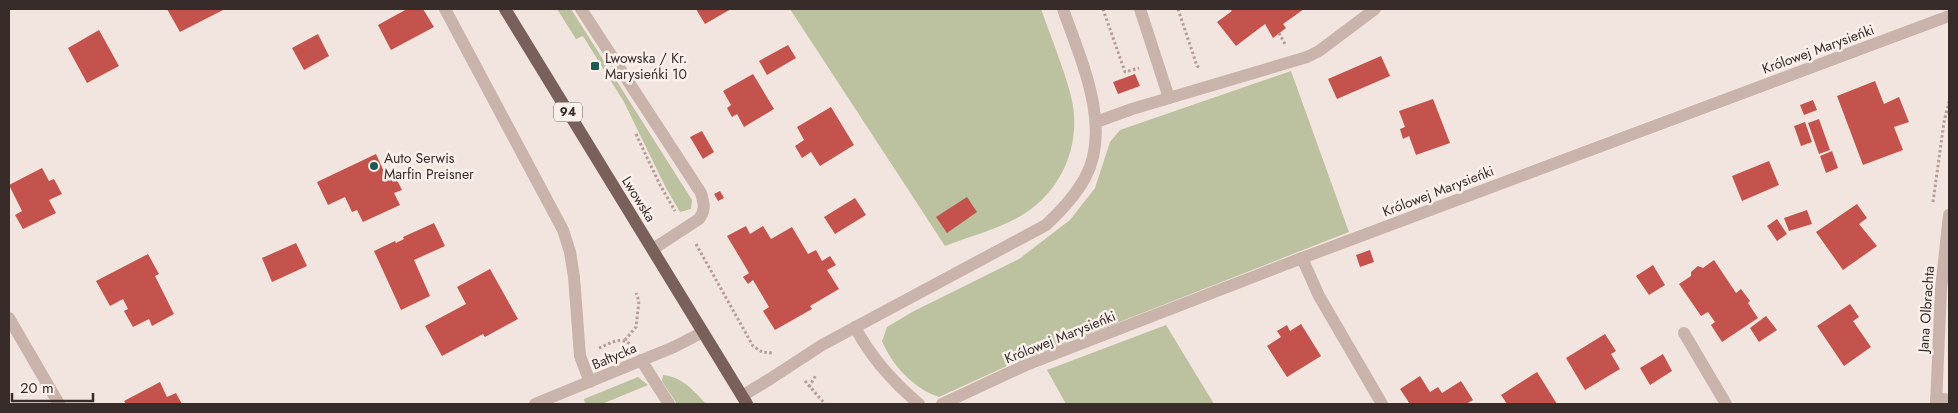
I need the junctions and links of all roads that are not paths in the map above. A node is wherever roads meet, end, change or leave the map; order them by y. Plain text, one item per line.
1 (445, 9) edge
2 (505, 9) edge
3 (581, 9) edge
4 (1063, 9) edge
5 (1140, 9) edge
6 (1375, 9) edge
7 (1949, 16) edge
8 (1169, 98) junction
9 (1096, 122) junction
10 (1949, 216) edge
11 (653, 249) junction
12 (1302, 258) junction
13 (9, 318) edge
14 (855, 327) junction
15 (703, 332) junction
16 (1684, 333) dead end
17 (641, 360) junction
18 (590, 382) junction
19 (744, 400) edge
20 (1949, 400) edge
21 (1936, 401) edge
22 (58, 404) edge
23 (535, 404) edge
24 (669, 404) edge
25 (918, 404) edge
26 (942, 404) edge
27 (1382, 404) edge
28 (1726, 404) edge

1 - 18 street
2 - 11 main road, Lwowska / 94
3 - 11 street
4 - 9 street
5 - 8 street
6 - 8 street
7 - 12 street, Królowej Marysieńki
8 - 9 street
9 - 14 street
10 - 21 street, Jana Olbrachta
11 - 15 main road, Lwowska / 94
12 - 26 street, Królowej Marysieńki
12 - 27 street
13 - 22 street
14 - 19 street
14 - 25 street
15 - 17 street, Bałtycka
15 - 19 main road, Lwowska / 94
16 - 28 street
17 - 18 street, Bałtycka
17 - 24 street
18 - 23 street, Bałtycka
20 - 21 street

